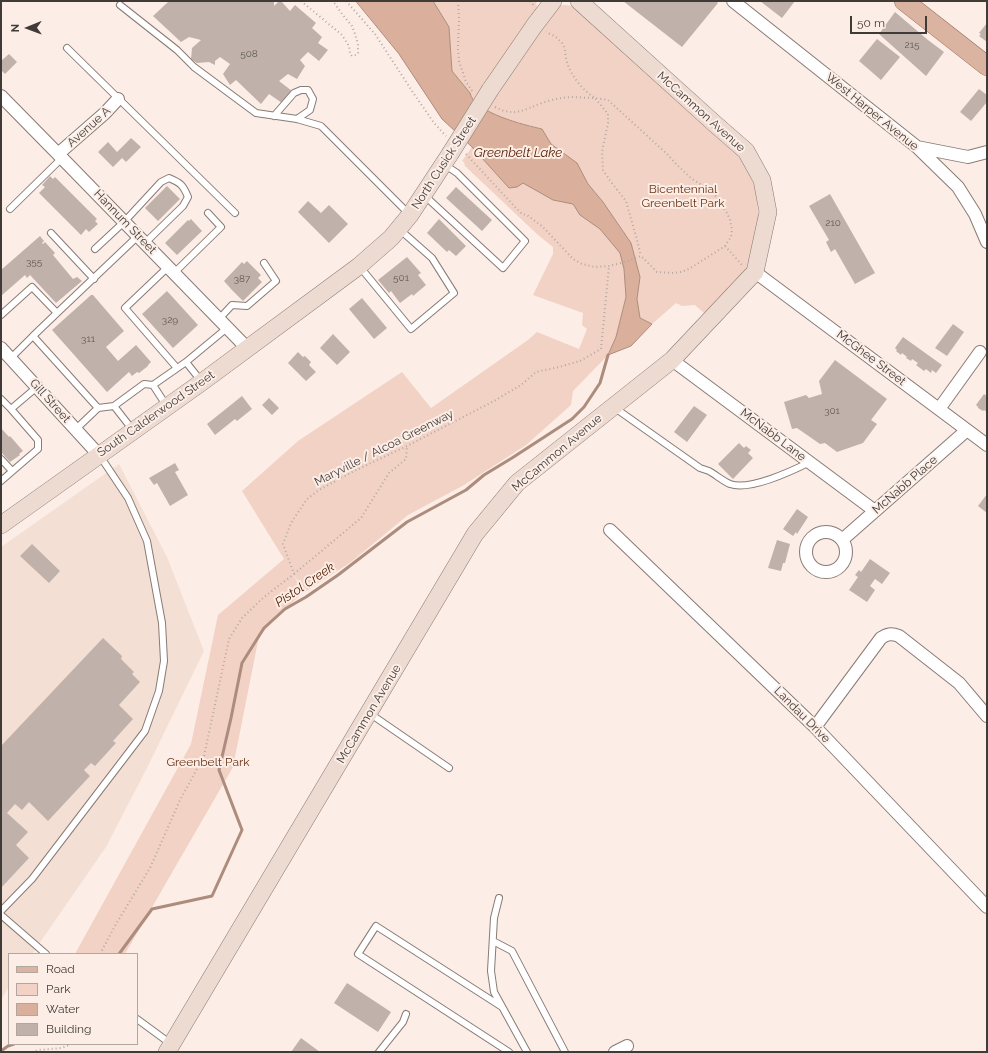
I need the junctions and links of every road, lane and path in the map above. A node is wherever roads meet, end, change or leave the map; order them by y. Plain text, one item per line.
1 (301, 1) edge
2 (334, 1) edge
3 (346, 1) edge
4 (458, 1) edge
5 (579, 1) edge
6 (733, 1) edge
7 (904, 1) edge
8 (549, 3) edge
9 (120, 4) dead end
10 (534, 26) junction
11 (67, 48) dead end
12 (987, 66) edge
13 (1, 96) edge
14 (486, 97) junction
15 (595, 98) junction
16 (118, 99) junction
17 (274, 116) junction
18 (297, 119) junction
19 (917, 147) junction
20 (451, 152) junction
21 (987, 152) edge
22 (60, 156) junction
23 (424, 195) junction
24 (10, 209) dead end
25 (208, 213) dead end
26 (235, 213) dead end
27 (410, 215) junction
28 (124, 222) junction
29 (398, 229) junction
30 (51, 233) dead end
31 (142, 240) junction
32 (987, 242) edge
33 (725, 246) junction
34 (95, 249) dead end
35 (641, 256) junction
36 (264, 263) dead end
37 (359, 266) junction
38 (609, 266) junction
39 (171, 270) junction
40 (755, 272) junction
41 (94, 279) junction
42 (310, 302) joint
43 (57, 314) junction
44 (1, 315) edge
45 (223, 323) junction
46 (33, 336) junction
47 (1, 348) edge
48 (247, 348) junction
49 (980, 352) dead end
50 (11, 358) junction
51 (672, 360) junction
52 (186, 362) junction
53 (177, 368) junction
54 (202, 382) junction
55 (153, 385) junction
56 (37, 387) junction
57 (1, 399) edge
58 (114, 406) junction
59 (613, 406) junction
60 (168, 407) junction
61 (98, 408) junction
62 (11, 409) junction
63 (940, 410) junction
64 (76, 429) junction
65 (967, 430) junction
66 (133, 431) junction
67 (987, 445) edge
68 (407, 446) junction
69 (99, 455) junction
70 (1, 459) edge
71 (810, 462) junction
72 (12, 471) junction
73 (1, 481) edge
74 (875, 510) junction
75 (2, 522) edge
76 (610, 530) dead end
77 (842, 540) dead end
78 (294, 574) junction
79 (369, 713) junction
80 (987, 716) edge
81 (815, 727) junction
82 (449, 768) dead end
83 (499, 898) dead end
84 (987, 907) edge
85 (1, 911) edge
86 (1, 915) edge
87 (493, 941) junction
88 (45, 953) edge
89 (101, 953) edge
90 (502, 1007) junction
91 (406, 1014) dead end
92 (138, 1021) edge
93 (69, 1045) edge
94 (627, 1046) dead end
95 (174, 1050) edge
96 (32, 1052) edge
97 (380, 1052) edge
98 (509, 1052) edge
99 (527, 1052) edge
100 (565, 1052) edge
101 (615, 1052) edge

1 - 2 path
3 - 20 path
4 - 14 path
5 - 40 street, McCammon Avenue
6 - 19 street, West Harper Avenue
7 - 12 main road
8 - 10 street, North Cusick Street
9 - 17 lane
10 - 14 street, North Cusick Street
10 - 15 path
11 - 16 lane
13 - 22 street, Hannum Street
14 - 15 path
14 - 20 street, North Cusick Street, bridge
15 - 33 path
15 - 35 path
16 - 22 street, Avenue A
16 - 26 lane
17 - 18 lane
17 - 18 lane
18 - 27 lane
19 - 21 street
19 - 32 street, West Harper Avenue
20 - 23 street, North Cusick Street
20 - 23 lane
20 - 38 path
22 - 24 lane
22 - 28 street, Hannum Street
23 - 27 street, North Cusick Street
25 - 39 lane
27 - 29 street, North Cusick Street
28 - 31 street, Hannum Street
28 - 31 lane
28 - 34 lane
29 - 37 street, North Cusick Street
29 - 37 lane
30 - 41 lane
31 - 39 street, Hannum Street
31 - 41 lane
33 - 35 path
33 - 40 path
35 - 38 path
36 - 45 lane
37 - 42 street, North Cusick Street
38 - 68 path, Maryville / Alcoa Greenway
39 - 45 street, Hannum Street
39 - 53 lane
40 - 51 street, McCammon Avenue
40 - 63 street, McGhee Street
41 - 43 lane
42 - 48 street, South Calderwood Street
43 - 44 lane
43 - 46 lane
45 - 48 street, Hannum Street
45 - 52 lane
46 - 50 lane
46 - 61 lane
47 - 50 street, Gill Street
48 - 54 street, South Calderwood Street
49 - 63 street
50 - 56 street, Gill Street
51 - 59 street, McCammon Avenue
51 - 71 street, McNabb Lane
52 - 53 lane
52 - 54 lane
53 - 55 lane
54 - 60 street, South Calderwood Street
55 - 58 lane
55 - 60 lane
56 - 62 lane
56 - 64 street, Gill Street
57 - 62 lane
58 - 61 lane
58 - 66 lane
59 - 71 lane
59 - 79 street, McCammon Avenue
60 - 66 street, South Calderwood Street
61 - 64 lane
62 - 72 lane
63 - 65 street, McGhee Street
64 - 69 street, Gill Street
65 - 67 street, McGhee Street
65 - 74 street, McNabb Place
66 - 69 street, South Calderwood Street
68 - 78 path
68 - 78 path, Maryville / Alcoa Greenway
69 - 75 street, South Calderwood Street
69 - 85 lane
70 - 72 lane
71 - 74 street, McNabb Lane
72 - 73 lane
74 - 77 street, McNabb Place
76 - 81 street, Landau Drive
78 - 89 path
79 - 82 lane
79 - 95 street, McCammon Avenue
80 - 81 street
81 - 84 street, Landau Drive
83 - 87 lane
86 - 88 lane
87 - 90 lane
87 - 100 lane
90 - 98 lane
90 - 99 lane
91 - 97 lane
92 - 95 lane
93 - 96 path
94 - 101 street

